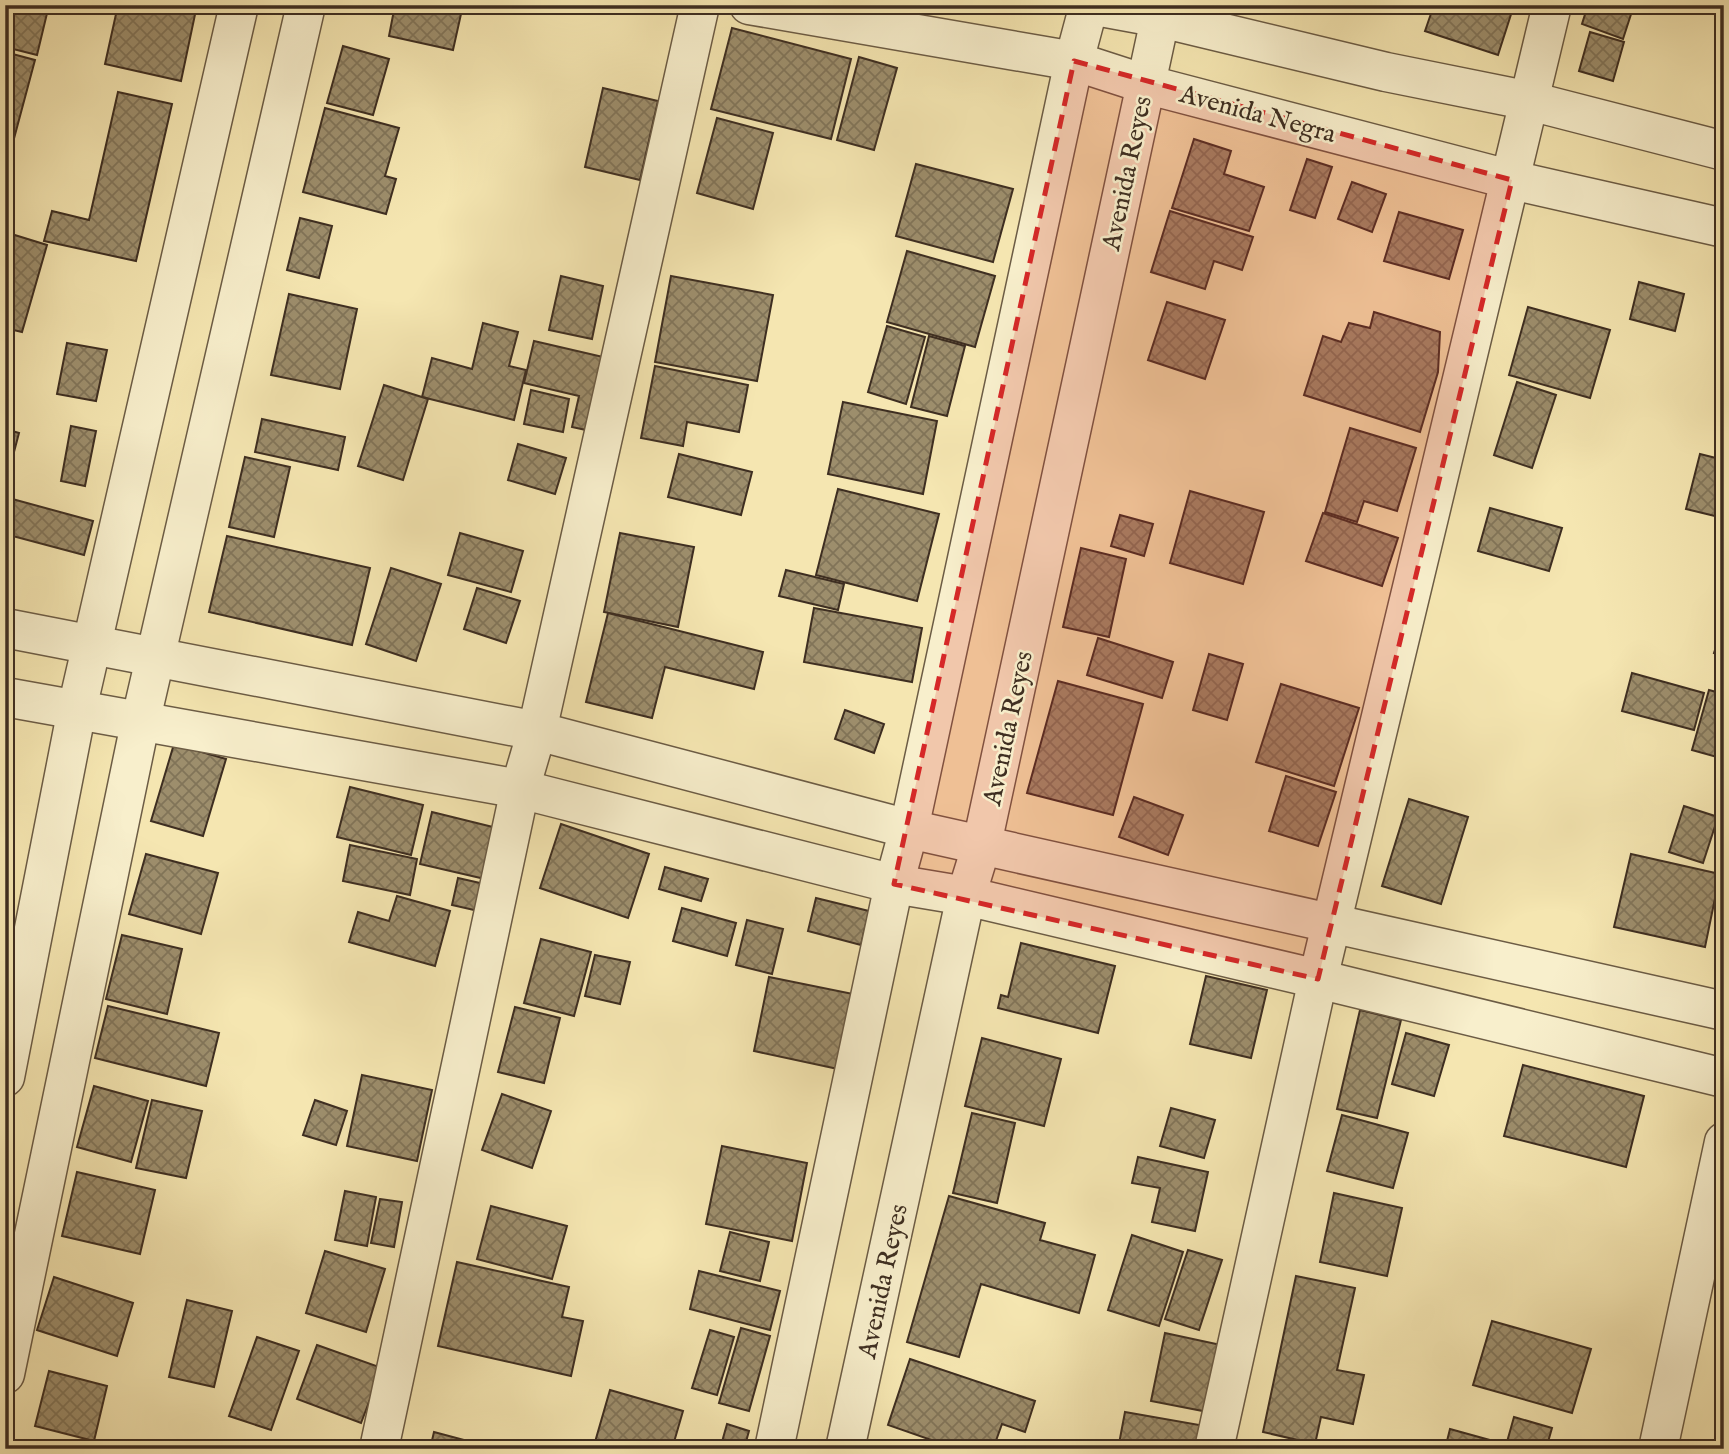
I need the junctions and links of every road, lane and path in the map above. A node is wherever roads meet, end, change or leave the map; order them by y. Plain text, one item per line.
1 (239, 5) edge
2 (306, 5) edge
3 (701, 5) edge
4 (749, 5) edge
5 (1089, 5) edge
6 (1552, 5) edge
7 (1162, 12) edge
8 (1074, 61) junction
9 (1145, 83) junction
10 (1530, 100) junction
11 (1724, 151) edge
12 (1512, 180) junction
13 (1724, 228) edge
14 (5, 628) edge
15 (93, 645) junction
16 (156, 657) junction
17 (5, 697) edge
18 (77, 709) junction
19 (141, 719) junction
20 (537, 731) junction
21 (520, 789) junction
22 (909, 829) junction
23 (982, 844) junction
24 (894, 884) junction
25 (966, 896) junction
26 (1332, 922) junction
27 (1318, 979) junction
28 (1724, 1011) edge
29 (5, 1077) edge
30 (1724, 1078) edge
31 (1724, 1142) edge
32 (5, 1374) edge
33 (379, 1449) edge
34 (774, 1449) edge
35 (845, 1449) edge
36 (1214, 1449) edge
37 (1658, 1449) edge

1 - 15 street
2 - 16 street
3 - 20 street
4 - 8 street, Avenida Negra
5 - 7 street
5 - 8 street
6 - 10 street
7 - 9 street, Avenida Reyes
7 - 10 street
8 - 9 street, Avenida Negra
8 - 22 street
9 - 12 street, Avenida Negra
9 - 23 street, Avenida Reyes
10 - 11 street
10 - 12 street
12 - 13 street, Avenida Negra
12 - 26 street
14 - 15 street
15 - 16 street
15 - 18 street
16 - 19 street
16 - 20 street
17 - 18 street
18 - 19 street
18 - 29 street
19 - 21 street
19 - 32 street
20 - 21 street
20 - 22 street
21 - 24 street
21 - 33 street
22 - 23 street
22 - 24 street
23 - 25 street, Avenida Reyes
23 - 26 street
24 - 25 street
24 - 34 street
25 - 27 street
25 - 35 street, Avenida Reyes
26 - 27 street
26 - 28 street
27 - 30 street
27 - 36 street
31 - 37 street

